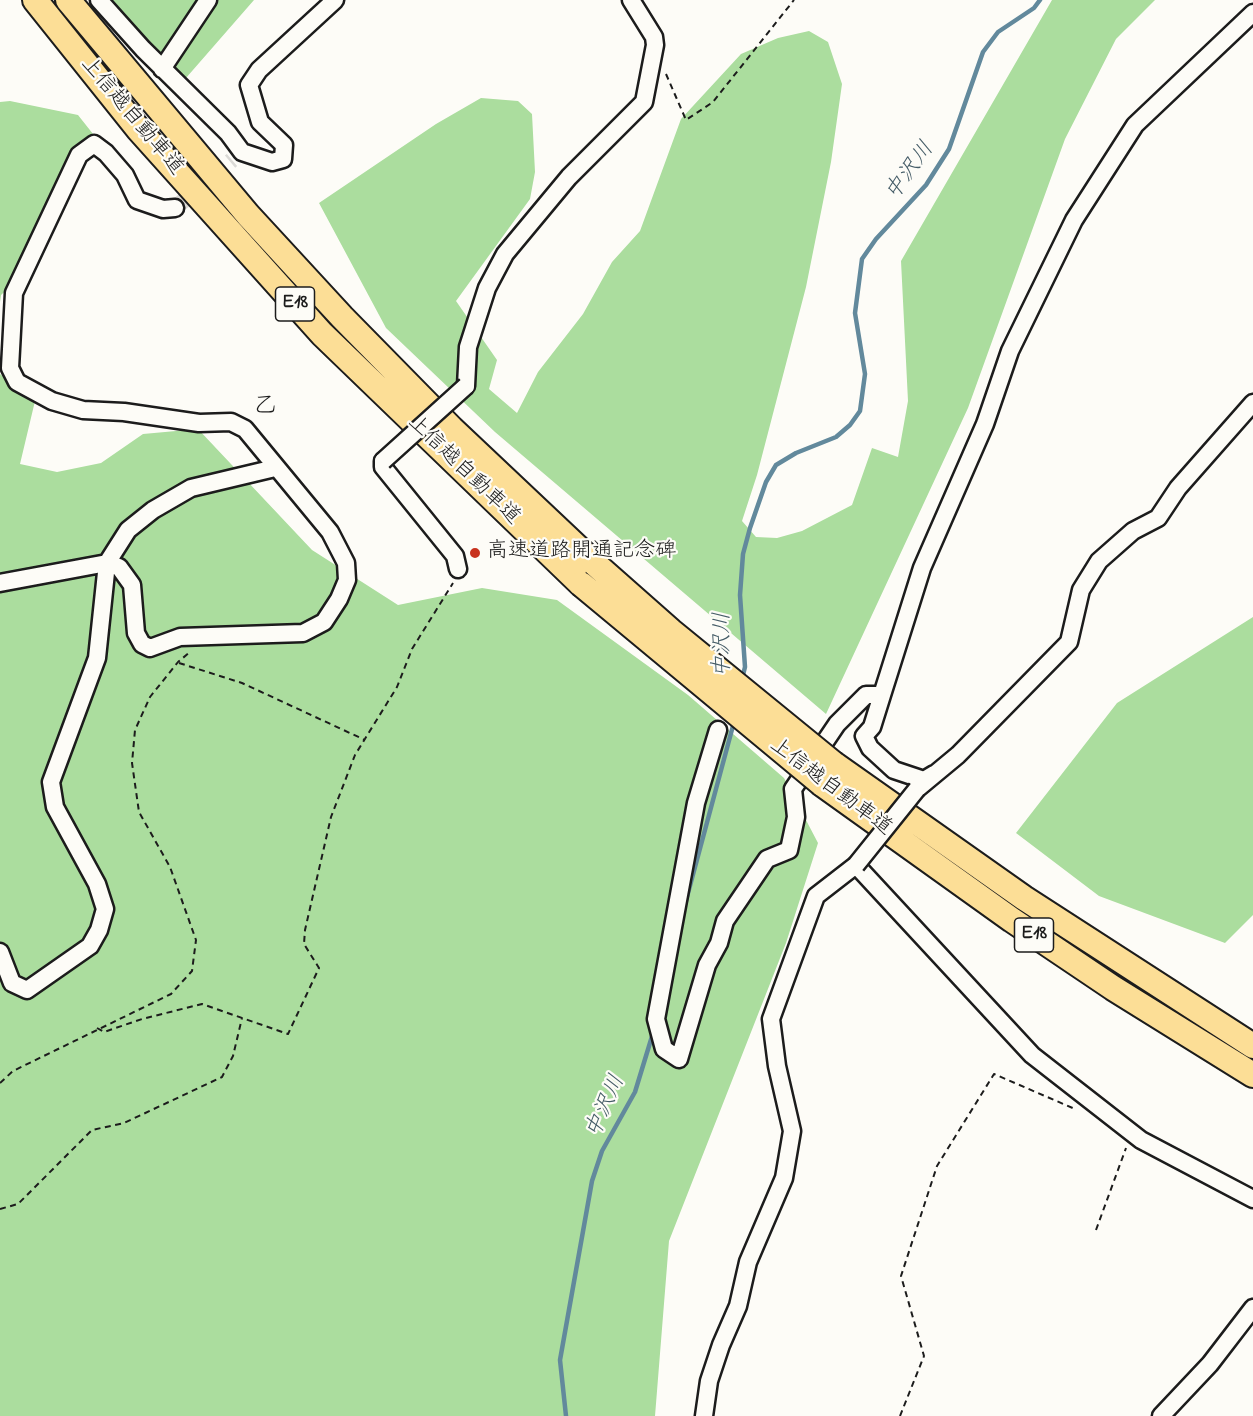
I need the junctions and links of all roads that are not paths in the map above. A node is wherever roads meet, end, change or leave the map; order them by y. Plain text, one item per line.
1 (35, 0) edge
2 (68, 0) edge
3 (99, 0) edge
4 (208, 0) edge
5 (335, 0) edge
6 (631, 0) edge
7 (1250, 23) edge
8 (162, 69) junction
9 (175, 208) dead end
10 (1253, 404) edge
11 (275, 468) junction
12 (107, 563) junction
13 (458, 569) road end
14 (0, 583) edge
15 (882, 695) junction
16 (718, 730) dead end
17 (958, 755) junction
18 (856, 865) junction
19 (0, 952) edge
20 (1253, 1046) edge
21 (1253, 1075) edge
22 (1253, 1199) edge
23 (1253, 1308) edge
24 (704, 1416) edge
25 (1161, 1416) edge

1 - 21 highway, 上信越自動車道 / E18, bridge
2 - 20 highway, 上信越自動車道 / E18, bridge
3 - 8 street
4 - 8 street
5 - 8 street
6 - 13 street, bridge
7 - 15 street
9 - 11 street
10 - 17 street
11 - 12 street
11 - 12 street
12 - 14 street
12 - 19 street
15 - 16 street
15 - 17 street
17 - 18 street, bridge
18 - 22 street
18 - 24 street
23 - 25 street

